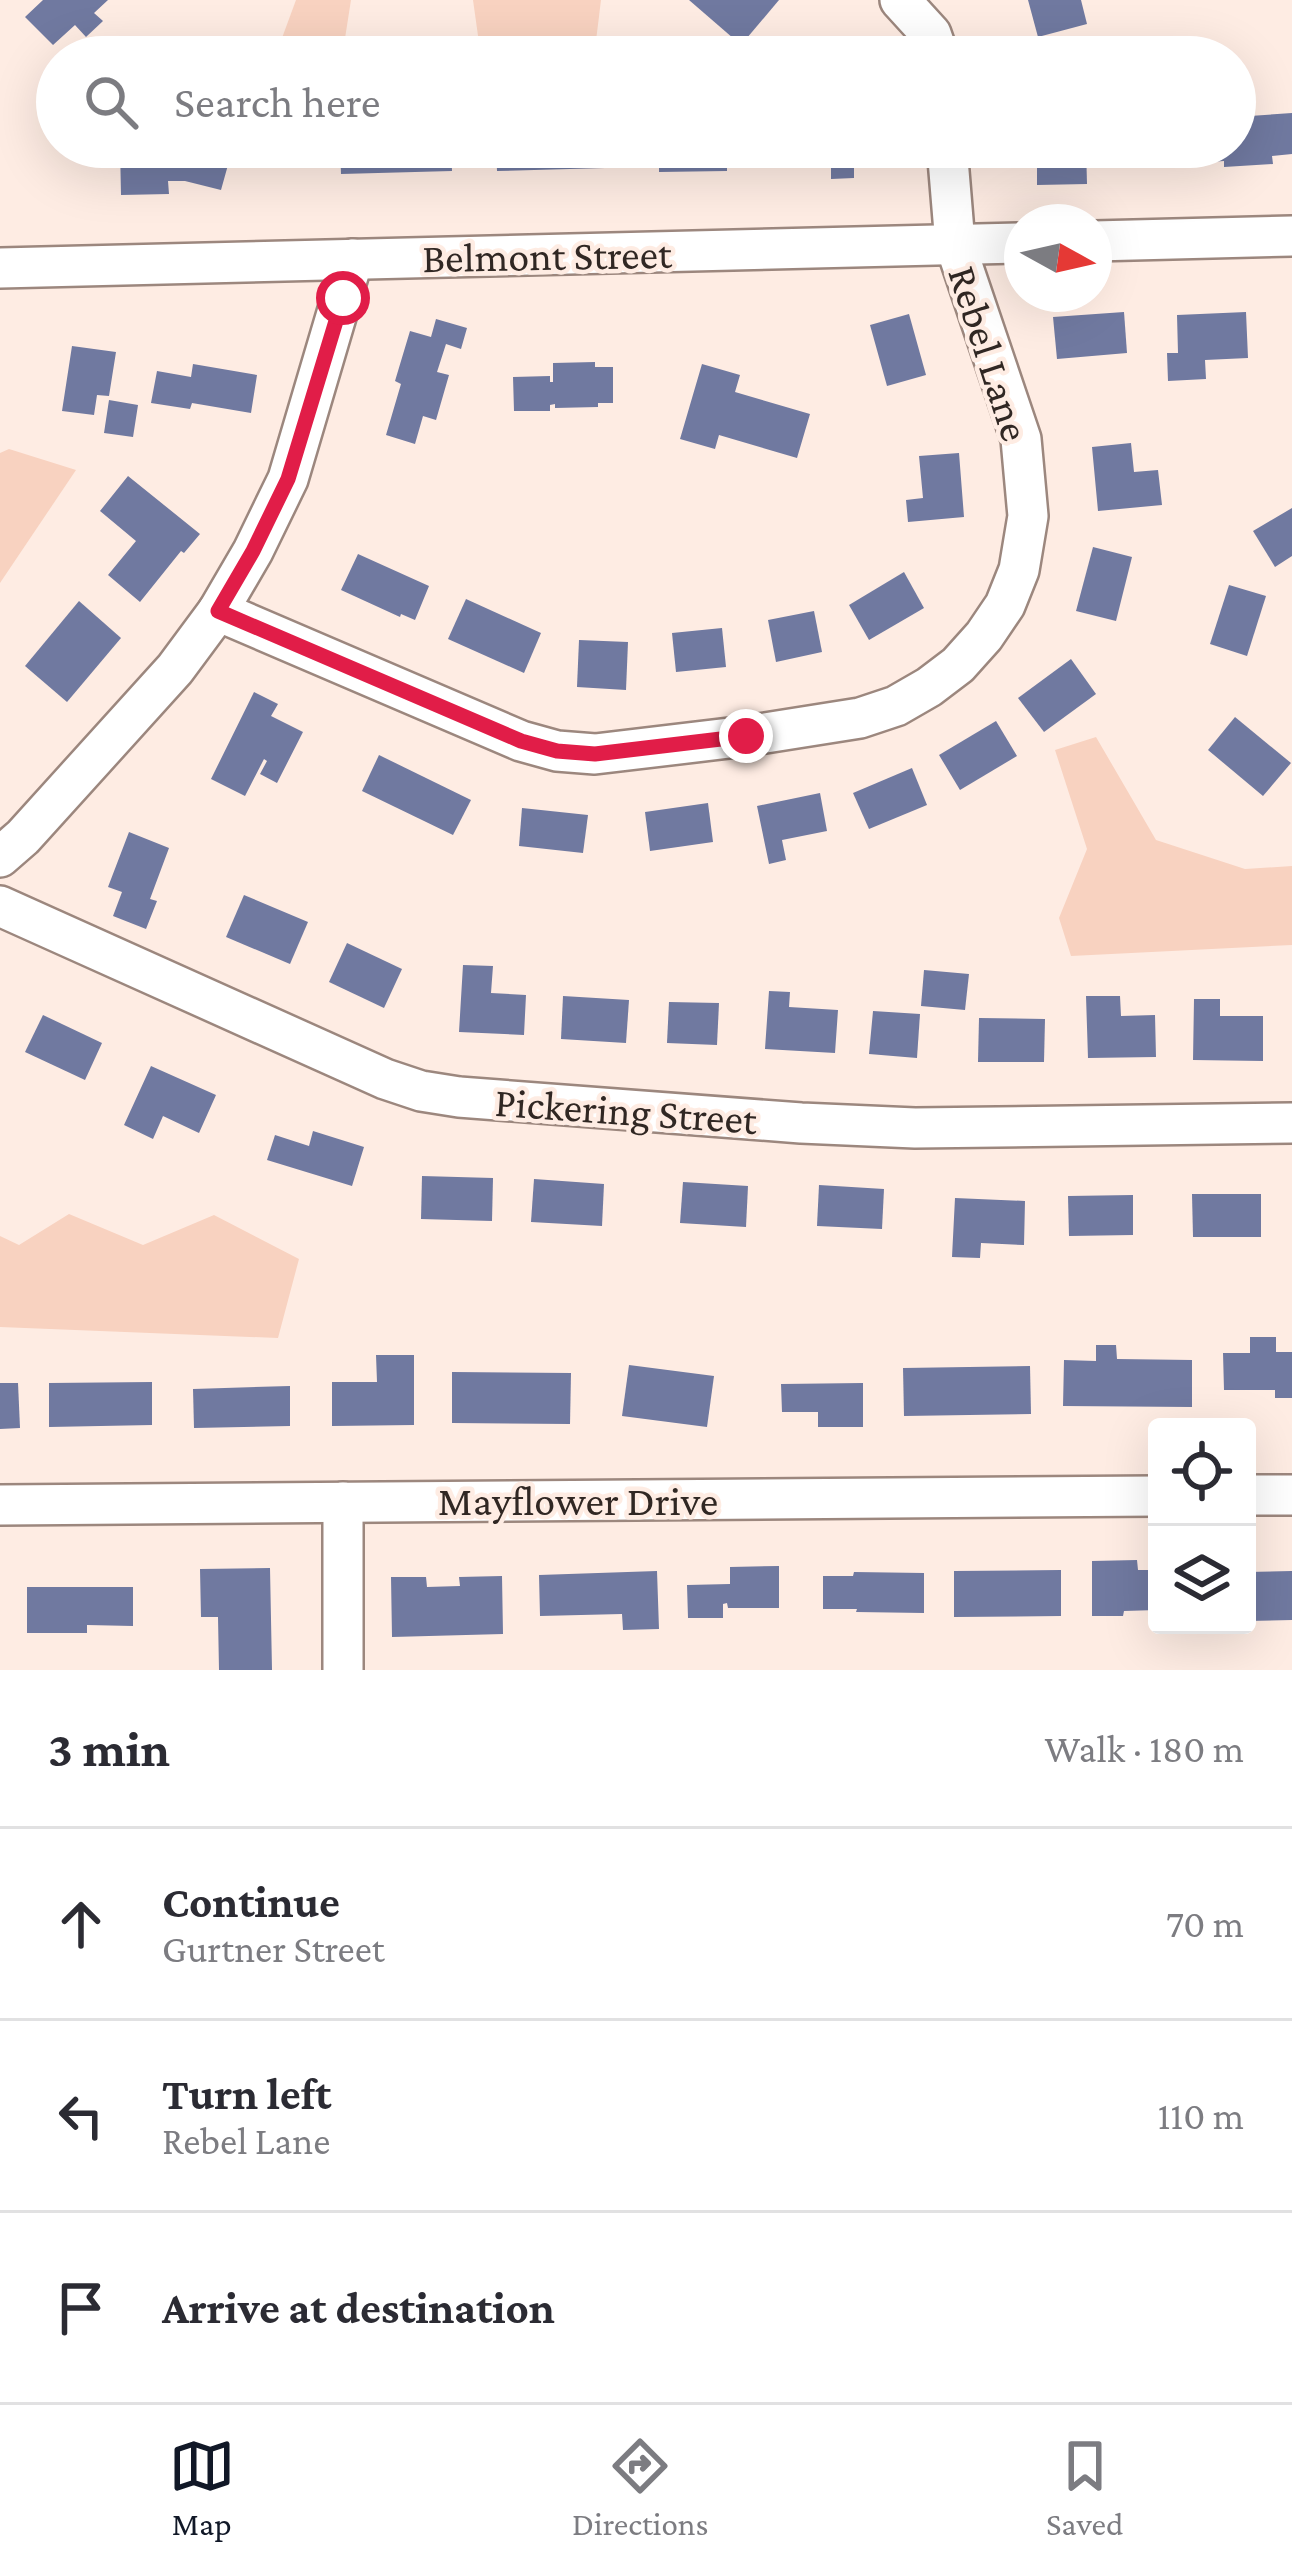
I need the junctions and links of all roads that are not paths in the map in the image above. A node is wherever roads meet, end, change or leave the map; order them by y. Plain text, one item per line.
1 (900, 0) edge
2 (932, 36) edge
3 (949, 168) edge
4 (1292, 236) edge
5 (1112, 241) edge
6 (1004, 243) edge
7 (955, 244) junction
8 (352, 260) junction
9 (0, 268) edge
10 (218, 611) junction
11 (0, 856) edge
12 (0, 906) edge
13 (1292, 1123) edge
14 (1256, 1495) edge
15 (1292, 1495) edge
16 (1148, 1496) edge
17 (343, 1502) junction
18 (0, 1505) edge
19 (343, 1670) edge

1 - 2 street
3 - 7 street, Rebel Lane
4 - 5 street
6 - 7 street, Belmont Street
7 - 8 street, Belmont Street
7 - 10 street, Rebel Lane
8 - 9 street, Belmont Street
8 - 10 street
10 - 11 street
12 - 13 street, Pickering Street
14 - 15 street
16 - 17 street, Mayflower Drive
17 - 18 street, Mayflower Drive
17 - 19 street

